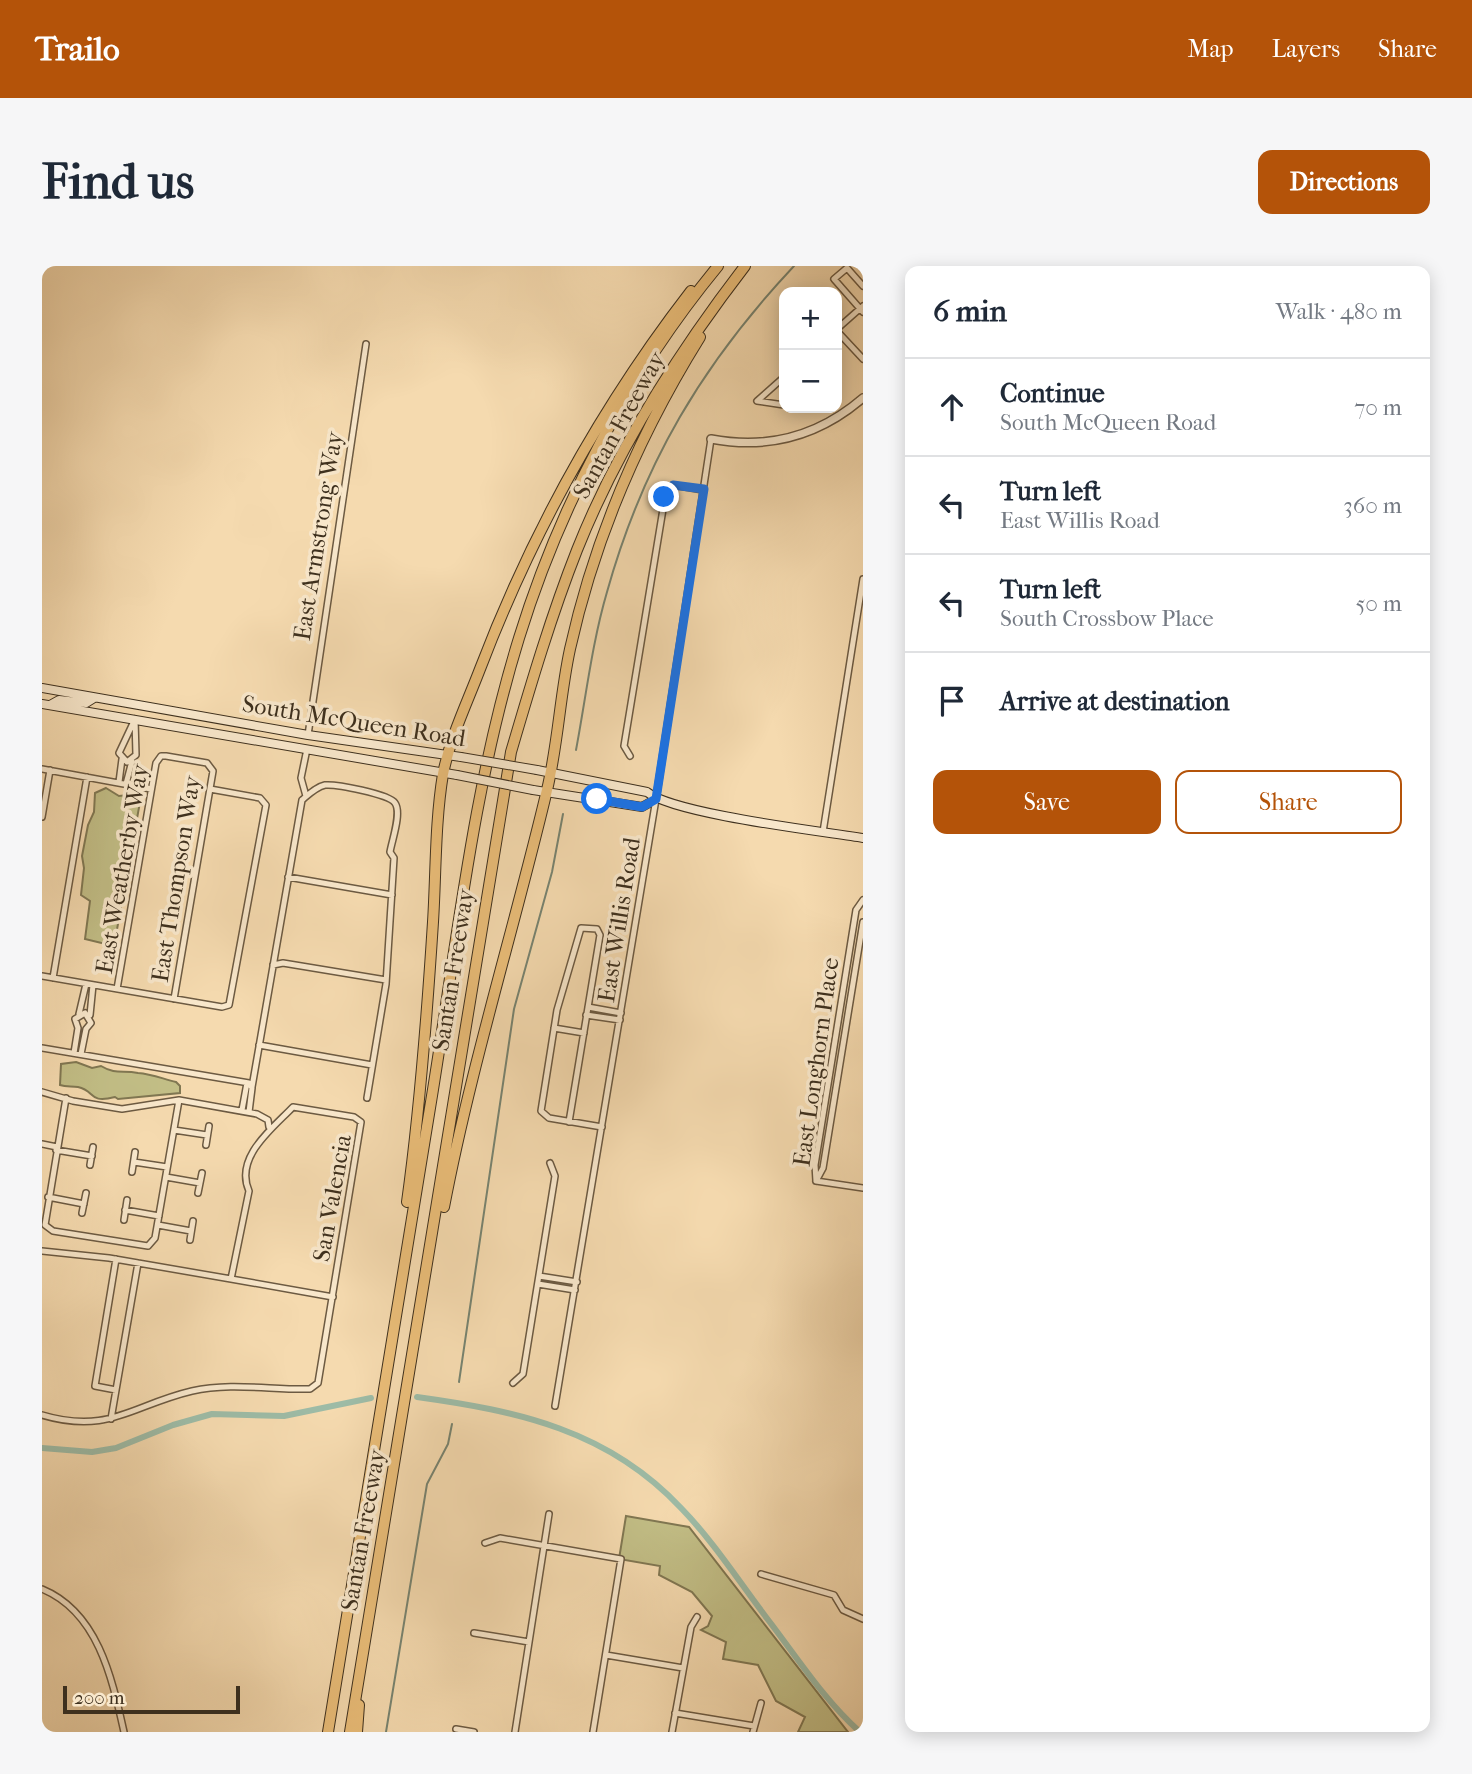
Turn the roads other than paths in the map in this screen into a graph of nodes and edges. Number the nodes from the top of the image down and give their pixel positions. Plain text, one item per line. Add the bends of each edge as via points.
1 (711, 266) edge
2 (718, 266) edge
3 (746, 266) edge
4 (863, 286) edge
5 (721, 297) junction
6 (862, 309) edge
7 (842, 326) edge
8 (842, 336) edge
9 (366, 344) dead end
10 (863, 359) edge
11 (779, 382) edge
12 (863, 398) edge
13 (779, 404) edge
14 (711, 439) joint
15 (704, 489) junction
16 (863, 579) edge
17 (42, 688) edge
18 (94, 698) junction
19 (46, 704) edge
20 (138, 705) junction
21 (135, 719) junction
22 (307, 735) junction
23 (307, 748) junction
24 (447, 755) junction
25 (631, 755) dead end
26 (161, 756) joint
27 (122, 759) junction
28 (132, 761) junction
29 (42, 769) edge
30 (50, 770) junction
31 (551, 772) junction
32 (443, 773) junction
33 (87, 777) junction
34 (119, 782) junction
35 (126, 784) junction
36 (151, 789) junction
37 (210, 789) junction
38 (547, 793) junction
39 (306, 796) junction
40 (656, 799) junction
41 (42, 817) edge
42 (823, 832) junction
43 (863, 838) edge
44 (288, 877) junction
45 (391, 895) junction
46 (863, 900) edge
47 (863, 922) edge
48 (852, 935) junction
49 (861, 936) junction
50 (273, 965) junction
51 (42, 978) edge
52 (53, 978) junction
53 (386, 980) junction
54 (89, 984) junction
55 (843, 988) junction
56 (117, 989) junction
57 (852, 989) junction
58 (174, 999) junction
59 (588, 1007) junction
60 (621, 1013) junction
61 (79, 1014) junction
62 (90, 1015) junction
63 (586, 1015) junction
64 (620, 1020) junction
65 (554, 1028) junction
66 (584, 1032) junction
67 (834, 1043) junction
68 (843, 1044) junction
69 (260, 1045) junction
70 (42, 1048) edge
71 (77, 1054) junction
72 (372, 1065) junction
73 (250, 1085) junction
74 (42, 1092) edge
75 (826, 1096) junction
76 (835, 1097) junction
77 (66, 1098) junction
78 (367, 1098) dead end
79 (179, 1100) junction
80 (246, 1111) junction
81 (569, 1122) junction
82 (209, 1126) dead end
83 (602, 1127) junction
84 (270, 1128) junction
85 (174, 1130) junction
86 (207, 1135) junction
87 (42, 1144) edge
88 (206, 1145) dead end
89 (93, 1147) dead end
90 (817, 1147) junction
91 (57, 1148) junction
92 (826, 1148) junction
93 (135, 1152) dead end
94 (92, 1156) junction
95 (134, 1162) junction
96 (550, 1163) dead end
97 (90, 1165) dead end
98 (167, 1167) junction
99 (132, 1172) dead end
100 (202, 1174) dead end
101 (42, 1177) edge
102 (166, 1177) junction
103 (52, 1178) junction
104 (816, 1181) junction
105 (200, 1183) junction
106 (863, 1188) edge
107 (86, 1193) dead end
108 (198, 1193) dead end
109 (48, 1197) junction
110 (127, 1200) dead end
111 (84, 1204) junction
112 (44, 1208) edge
113 (125, 1210) junction
114 (82, 1213) dead end
115 (159, 1216) junction
116 (124, 1220) dead end
117 (193, 1221) dead end
118 (158, 1225) junction
119 (191, 1231) junction
120 (190, 1240) dead end
121 (42, 1251) edge
122 (116, 1259) junction
123 (138, 1263) junction
124 (539, 1276) junction
125 (231, 1279) junction
126 (555, 1279) junction
127 (577, 1282) junction
128 (538, 1284) junction
129 (554, 1287) junction
130 (400, 1289) junction
131 (575, 1290) junction
132 (333, 1297) junction
133 (411, 1379) junction
134 (513, 1383) dead end
135 (116, 1390) junction
136 (555, 1406) dead end
137 (42, 1415) edge
138 (111, 1419) junction
139 (549, 1514) dead end
140 (485, 1543) dead end
141 (544, 1546) junction
142 (761, 1574) dead end
143 (42, 1589) edge
144 (697, 1617) dead end
145 (863, 1619) edge
146 (474, 1633) dead end
147 (529, 1642) junction
148 (606, 1655) junction
149 (340, 1660) junction
150 (683, 1668) junction
151 (357, 1686) junction
152 (761, 1703) dead end
153 (675, 1713) junction
154 (456, 1729) dead end
155 (753, 1729) edge
156 (124, 1732) edge
157 (322, 1732) edge
158 (328, 1732) edge
159 (350, 1732) edge
160 (357, 1732) edge
161 (474, 1732) edge
162 (515, 1732) edge
163 (593, 1732) edge
164 (672, 1732) edge

1 - 24 highway via 644,352 541,528
2 - 130 highway, Santan Freeway via 670,331 610,427 560,529 518,642 480,797
3 - 5 highway, Santan Freeway
4 - 6 street via 847,268 834,279
5 - 31 highway via 640,441 596,550 570,649
5 - 133 highway, Santan Freeway via 649,405 602,494 546,635 515,740 499,811
6 - 7 street
8 - 10 street
9 - 22 street, East Armstrong Way
11 - 13 street via 757,401
12 - 14 street via 834,420 796,438 752,444
14 - 15 street, East Willis Road
15 - 25 street via 673,485 666,491 624,746
15 - 40 street, East Willis Road
16 - 42 street
17 - 18 main road, South McQueen Road
18 - 19 main road via 86,703 59,699
18 - 20 main road, South McQueen Road
19 - 21 main road, South McQueen Road
20 - 21 main road
20 - 22 main road, South McQueen Road
21 - 23 main road, South McQueen Road
21 - 27 street via 120,750
21 - 28 street
22 - 23 main road
22 - 24 main road, South McQueen Road
23 - 32 main road, South McQueen Road
23 - 39 street via 301,778
24 - 31 main road, South McQueen Road, bridge
24 - 32 highway
26 - 36 street, East Weatherby Way
26 - 37 street, East Thompson Way via 211,765
27 - 28 street
27 - 34 street
28 - 35 street
29 - 30 street
30 - 33 street
30 - 41 street
31 - 38 highway
31 - 40 main road, South McQueen Road via 647,792
32 - 38 main road, South McQueen Road, bridge
32 - 130 highway via 429,994
33 - 34 street
33 - 52 street
34 - 35 street
35 - 36 street
36 - 56 street, East Weatherby Way
37 - 58 street, East Thompson Way
37 - 58 street via 264,801 265,809 229,1005
38 - 40 main road, South McQueen Road via 642,807
38 - 133 highway via 464,1110
39 - 44 street
39 - 45 street via 327,785 387,796 396,803
40 - 42 main road, South McQueen Road
40 - 60 street, East Willis Road
42 - 43 main road, South McQueen Road
44 - 45 street
44 - 50 street
45 - 53 street
46 - 48 street, East Longhorn Place via 856,910
47 - 49 street, East Longhorn Place
48 - 49 street
48 - 55 street, East Longhorn Place
49 - 57 street, East Longhorn Place
50 - 53 street
50 - 69 street
51 - 52 street
52 - 54 street
53 - 72 street
54 - 56 street
54 - 61 street
54 - 62 street
55 - 57 street
55 - 67 street, East Longhorn Place
56 - 58 street
57 - 68 street, East Longhorn Place
59 - 60 street
59 - 63 street
59 - 65 street via 600,935 597,929 580,928
60 - 64 street, East Willis Road
61 - 62 street
61 - 71 street via 75,1019
62 - 71 street via 92,1023
63 - 64 street
63 - 66 street
64 - 83 street, East Willis Road
65 - 66 street
65 - 81 street via 541,1107 544,1117
66 - 81 street
67 - 68 street
67 - 75 street, East Longhorn Place
68 - 76 street, East Longhorn Place
69 - 72 street
69 - 73 street
70 - 71 street
71 - 73 street
72 - 78 street
73 - 80 street
74 - 77 street
75 - 76 street
75 - 90 street, East Longhorn Place
76 - 92 street, East Longhorn Place
77 - 79 street via 122,1109
77 - 91 street
79 - 80 street
79 - 85 street
80 - 84 street via 268,1119
81 - 83 street
82 - 86 street
83 - 127 street, East Willis Road
84 - 125 street, San Valencia via 251,1150 249,1191
84 - 132 street, San Valencia via 293,1107 361,1122
85 - 86 street
85 - 98 street
86 - 88 street
87 - 91 street
89 - 94 street
90 - 92 street
90 - 104 street, East Longhorn Place
91 - 94 street
91 - 103 street
92 - 104 street, East Longhorn Place
93 - 95 street
94 - 97 street
95 - 98 street
95 - 99 street
96 - 124 street via 555,1177
98 - 102 street
100 - 105 street
101 - 103 street
102 - 105 street
102 - 115 street
103 - 109 street
104 - 106 street
105 - 108 street
107 - 111 street
109 - 111 street
109 - 112 street
110 - 113 street
111 - 114 street
112 - 118 street via 48,1229 151,1245
113 - 115 street
113 - 116 street
115 - 118 street
117 - 119 street
118 - 119 street
119 - 120 street
121 - 122 street, San Valencia
122 - 123 street, San Valencia
122 - 135 street via 95,1386
123 - 125 street, San Valencia
123 - 135 street
124 - 126 street
124 - 128 street
125 - 132 street, San Valencia
126 - 127 street
126 - 129 street
127 - 131 street, East Willis Road
128 - 129 street
128 - 134 street via 523,1374
129 - 131 street
130 - 149 highway, Santan Freeway
131 - 136 street, East Willis Road
132 - 138 street, San Valencia via 318,1383 310,1389 217,1387
133 - 151 highway, Santan Freeway
135 - 138 street
137 - 138 street, San Valencia via 89,1424
139 - 141 street
140 - 141 street via 500,1538
141 - 147 street
141 - 148 street via 621,1559
142 - 145 street via 834,1595 843,1610
143 - 156 street via 71,1605 93,1634
144 - 150 street
146 - 147 street
147 - 162 street
148 - 150 street
148 - 163 street
149 - 157 highway
149 - 158 highway, Santan Freeway
150 - 153 street
151 - 159 highway, Santan Freeway
151 - 160 highway
152 - 155 street
153 - 155 street
153 - 164 street
154 - 161 street

